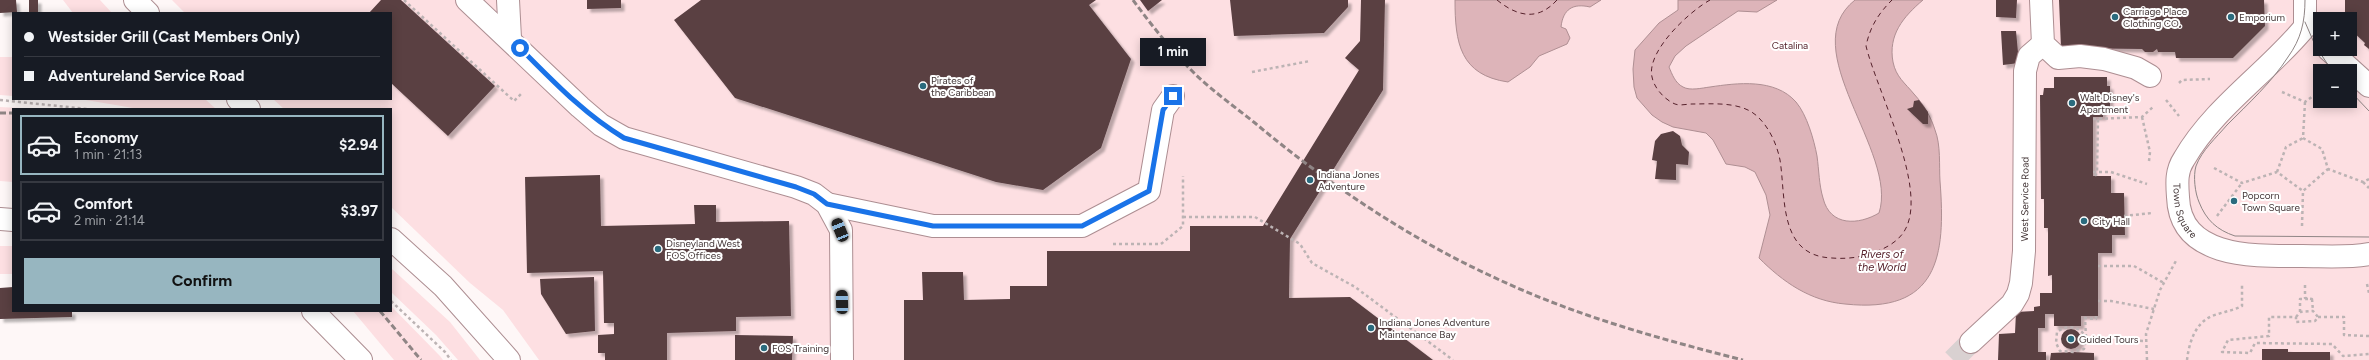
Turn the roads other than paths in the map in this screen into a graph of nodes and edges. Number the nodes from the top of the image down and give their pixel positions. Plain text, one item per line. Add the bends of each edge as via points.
1 (135, 0) edge
2 (467, 0) edge
3 (508, 0) edge
4 (2041, 0) edge
5 (2305, 0) edge
6 (147, 12) edge
7 (2312, 34) edge
8 (510, 38) junction
9 (2043, 44) junction
10 (2336, 56) edge
11 (2150, 76) dead end
12 (2369, 86) edge
13 (1173, 96) dead end
14 (239, 100) edge
15 (248, 108) edge
16 (827, 204) junction
17 (0, 220) edge
18 (12, 220) edge
19 (392, 240) edge
20 (2369, 254) edge
21 (314, 312) edge
22 (1971, 342) tunnel mouth
23 (361, 360) edge
24 (509, 360) edge
25 (842, 360) edge

1 - 6 street
2 - 8 street
3 - 8 street
4 - 9 street
5 - 7 street
7 - 20 street, Town Square via 2214,118 2184,157 2178,170 2179,210 2192,232 2211,245 2234,254
8 - 16 street via 580,107 601,125 624,138 796,187 814,194
9 - 11 street via 2058,58 2080,56 2104,59 2136,68
9 - 22 street, West Service Road via 2029,56 2024,71 2024,251 2021,283 2012,304
10 - 12 street
13 - 16 street via 1163,110 1149,191 1082,226 933,226
14 - 15 street
16 - 25 street via 840,230
17 - 18 street
19 - 24 street via 443,286
21 - 23 street

